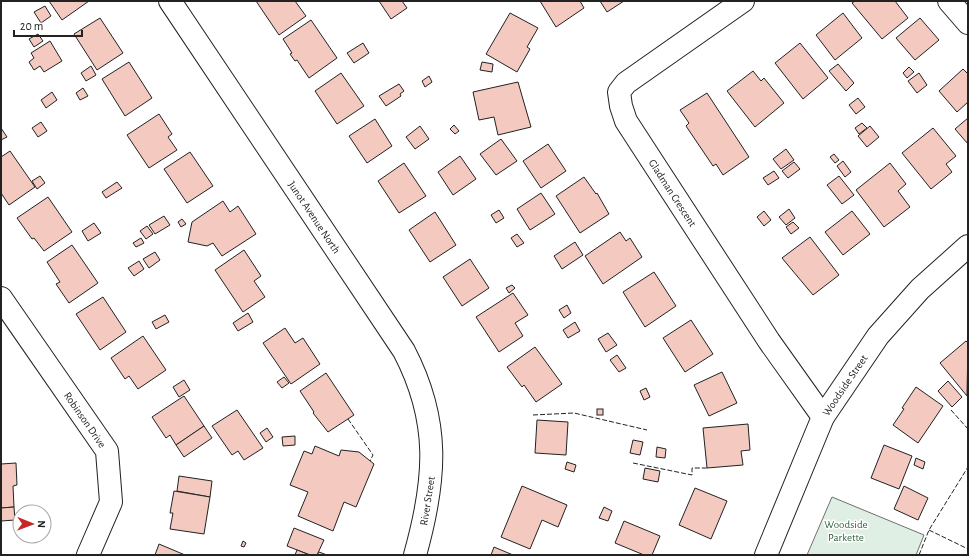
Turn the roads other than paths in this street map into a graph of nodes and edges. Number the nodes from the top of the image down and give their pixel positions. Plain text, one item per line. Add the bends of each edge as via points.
1 (743, 1) edge
2 (949, 1) edge
3 (173, 2) edge
4 (968, 23) edge
5 (968, 246) edge
6 (1, 298) edge
7 (823, 417) junction
8 (431, 446) joint
9 (88, 555) edge
10 (415, 555) edge
11 (766, 555) edge

1 - 7 street, Gladman Crescent via 626,83 619,92 621,106 626,121 769,341
2 - 4 street
3 - 8 street, Junot Avenue North via 404,351 418,379 426,407
5 - 7 street, Woodside Street via 918,291 878,336
6 - 9 street, Robinson Drive via 107,451 111,502
7 - 11 street, Woodside Street
8 - 10 street, River Street via 433,456 429,500

